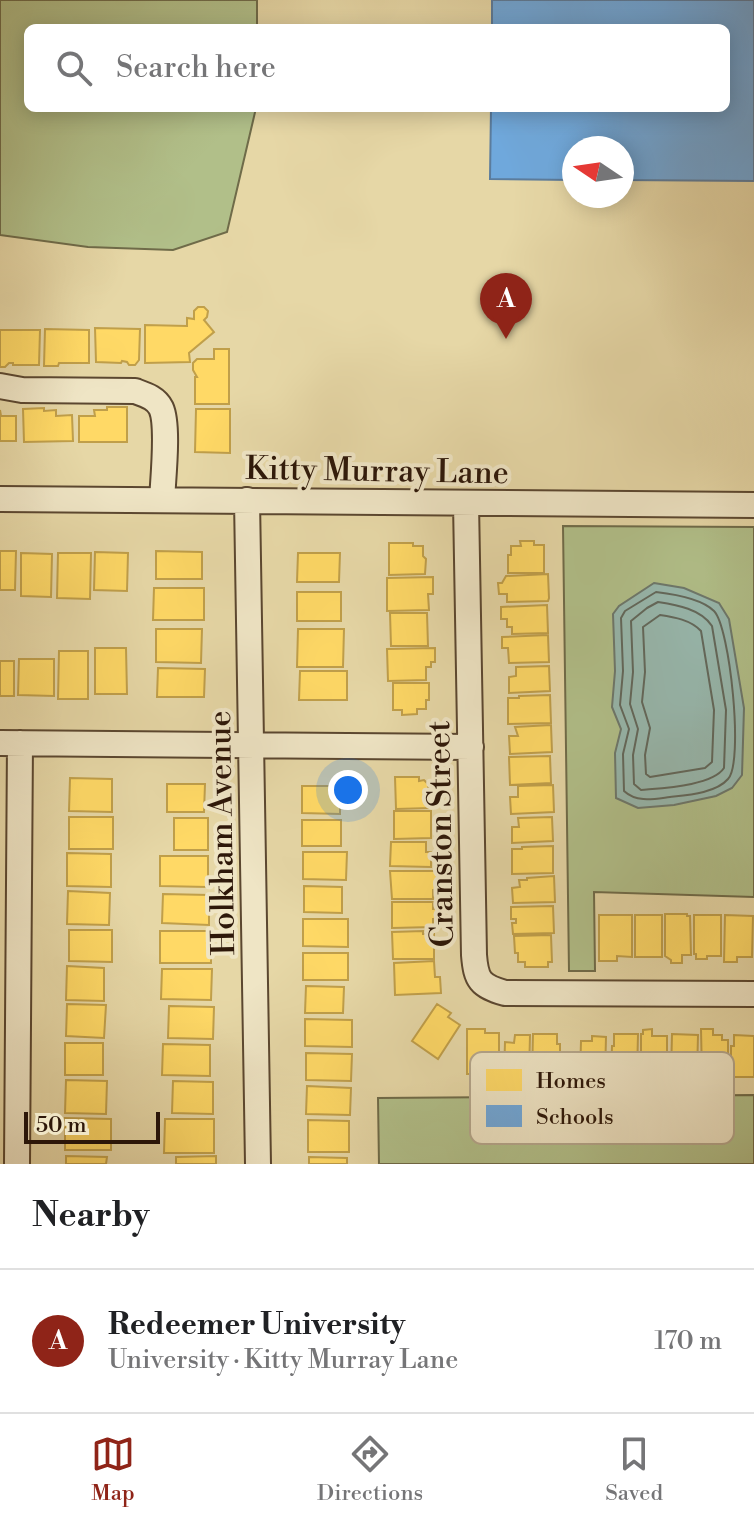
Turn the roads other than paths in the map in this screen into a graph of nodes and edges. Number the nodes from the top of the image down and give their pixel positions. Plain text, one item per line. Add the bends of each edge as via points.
1 (0, 386) edge
2 (0, 499) edge
3 (162, 500) junction
4 (247, 500) junction
5 (466, 503) junction
6 (754, 505) edge
7 (10, 743) edge
8 (251, 745) junction
9 (471, 747) junction
10 (754, 994) edge
11 (17, 1164) edge
12 (258, 1164) edge

1 - 3 street via 150,396 165,419
2 - 3 street, Kitty Murray Lane
3 - 4 street, Kitty Murray Lane
4 - 5 street, Kitty Murray Lane
4 - 8 street, Holkham Avenue
5 - 6 street, Kitty Murray Lane
5 - 9 street, Cranston Street
7 - 8 street
7 - 11 street
8 - 9 street
8 - 12 street, Holkham Avenue
9 - 10 street, Cranston Street via 474,955 481,983 505,993

